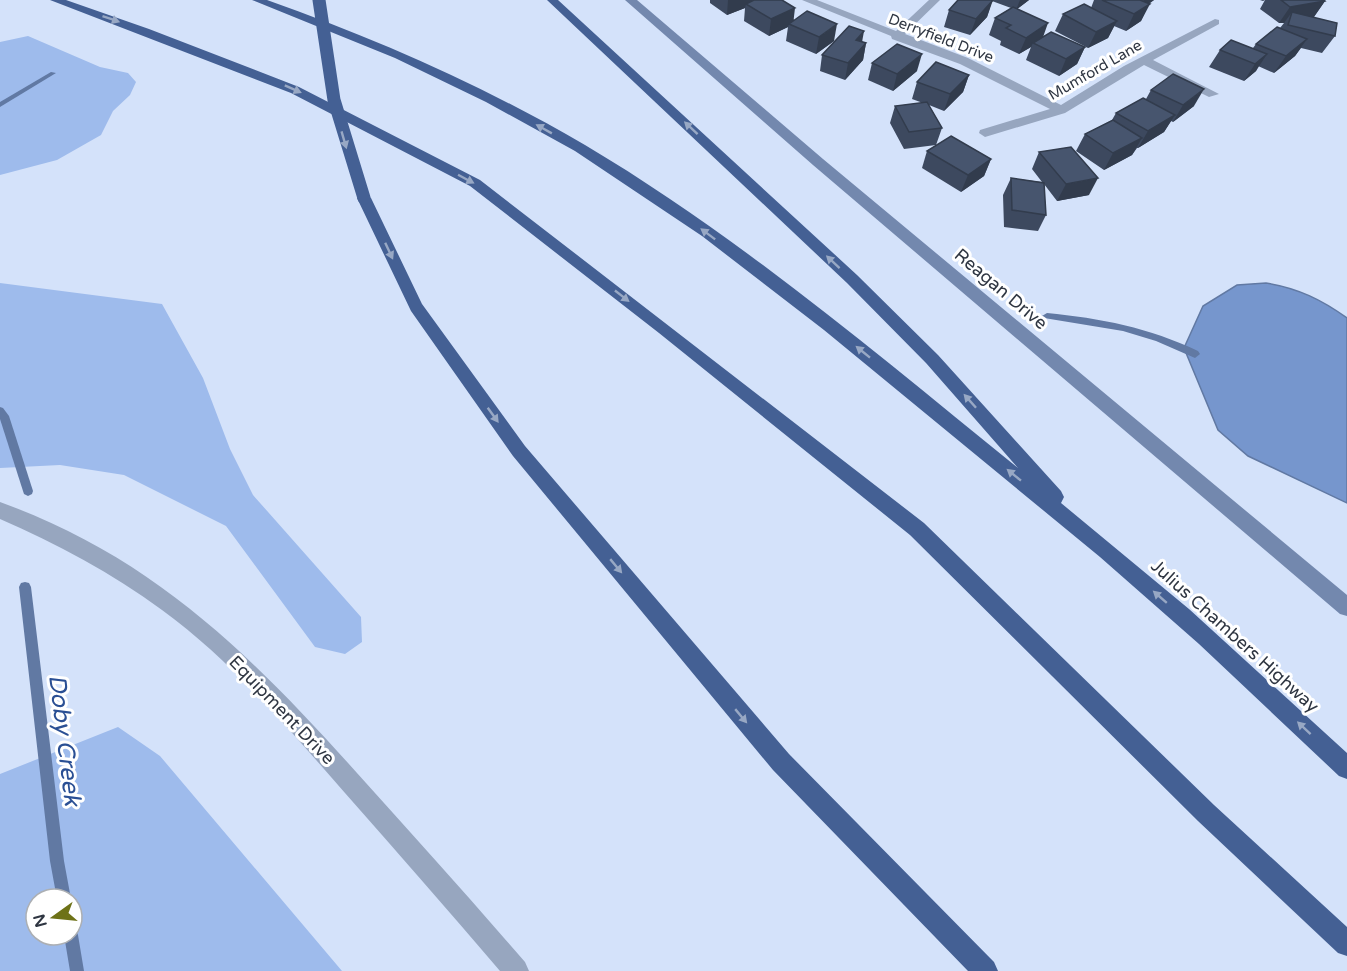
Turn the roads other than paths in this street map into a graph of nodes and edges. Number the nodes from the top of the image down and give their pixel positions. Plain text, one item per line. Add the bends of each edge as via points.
1 (56, 0) edge
2 (257, 0) edge
3 (319, 0) edge
4 (552, 0) edge
5 (630, 0) edge
6 (807, 0) edge
7 (935, 0) edge
8 (1215, 22) dead end
9 (896, 37) junction
10 (1144, 61) junction
11 (1213, 94) dead end
12 (1060, 110) junction
13 (985, 133) dead end
14 (0, 510) edge
15 (1092, 539) junction
16 (1347, 607) edge
17 (1347, 768) edge
18 (1347, 944) edge
19 (516, 971) edge
20 (985, 971) edge

1 -> 18 highway via 295,90 475,183 916,529 1206,813
15 -> 2 highway via 861,350 696,224 622,174 466,87
3 -> 20 highway, bridge via 322,43 345,144 364,198 416,307 519,451 781,762
15 -> 4 highway via 932,359 835,263
5 - 16 street, Reagan Drive
6 - 9 street, Derryfield Drive
7 - 9 street
8 - 10 street, Mumford Lane
9 - 12 street, Derryfield Drive via 964,61
10 - 11 street
10 - 12 street, Mumford Lane
12 - 13 street, Mumford Lane
14 - 19 street, Equipment Drive via 100,558 193,621 269,691
17 -> 15 highway, Julius Chambers Highway via 1224,653

